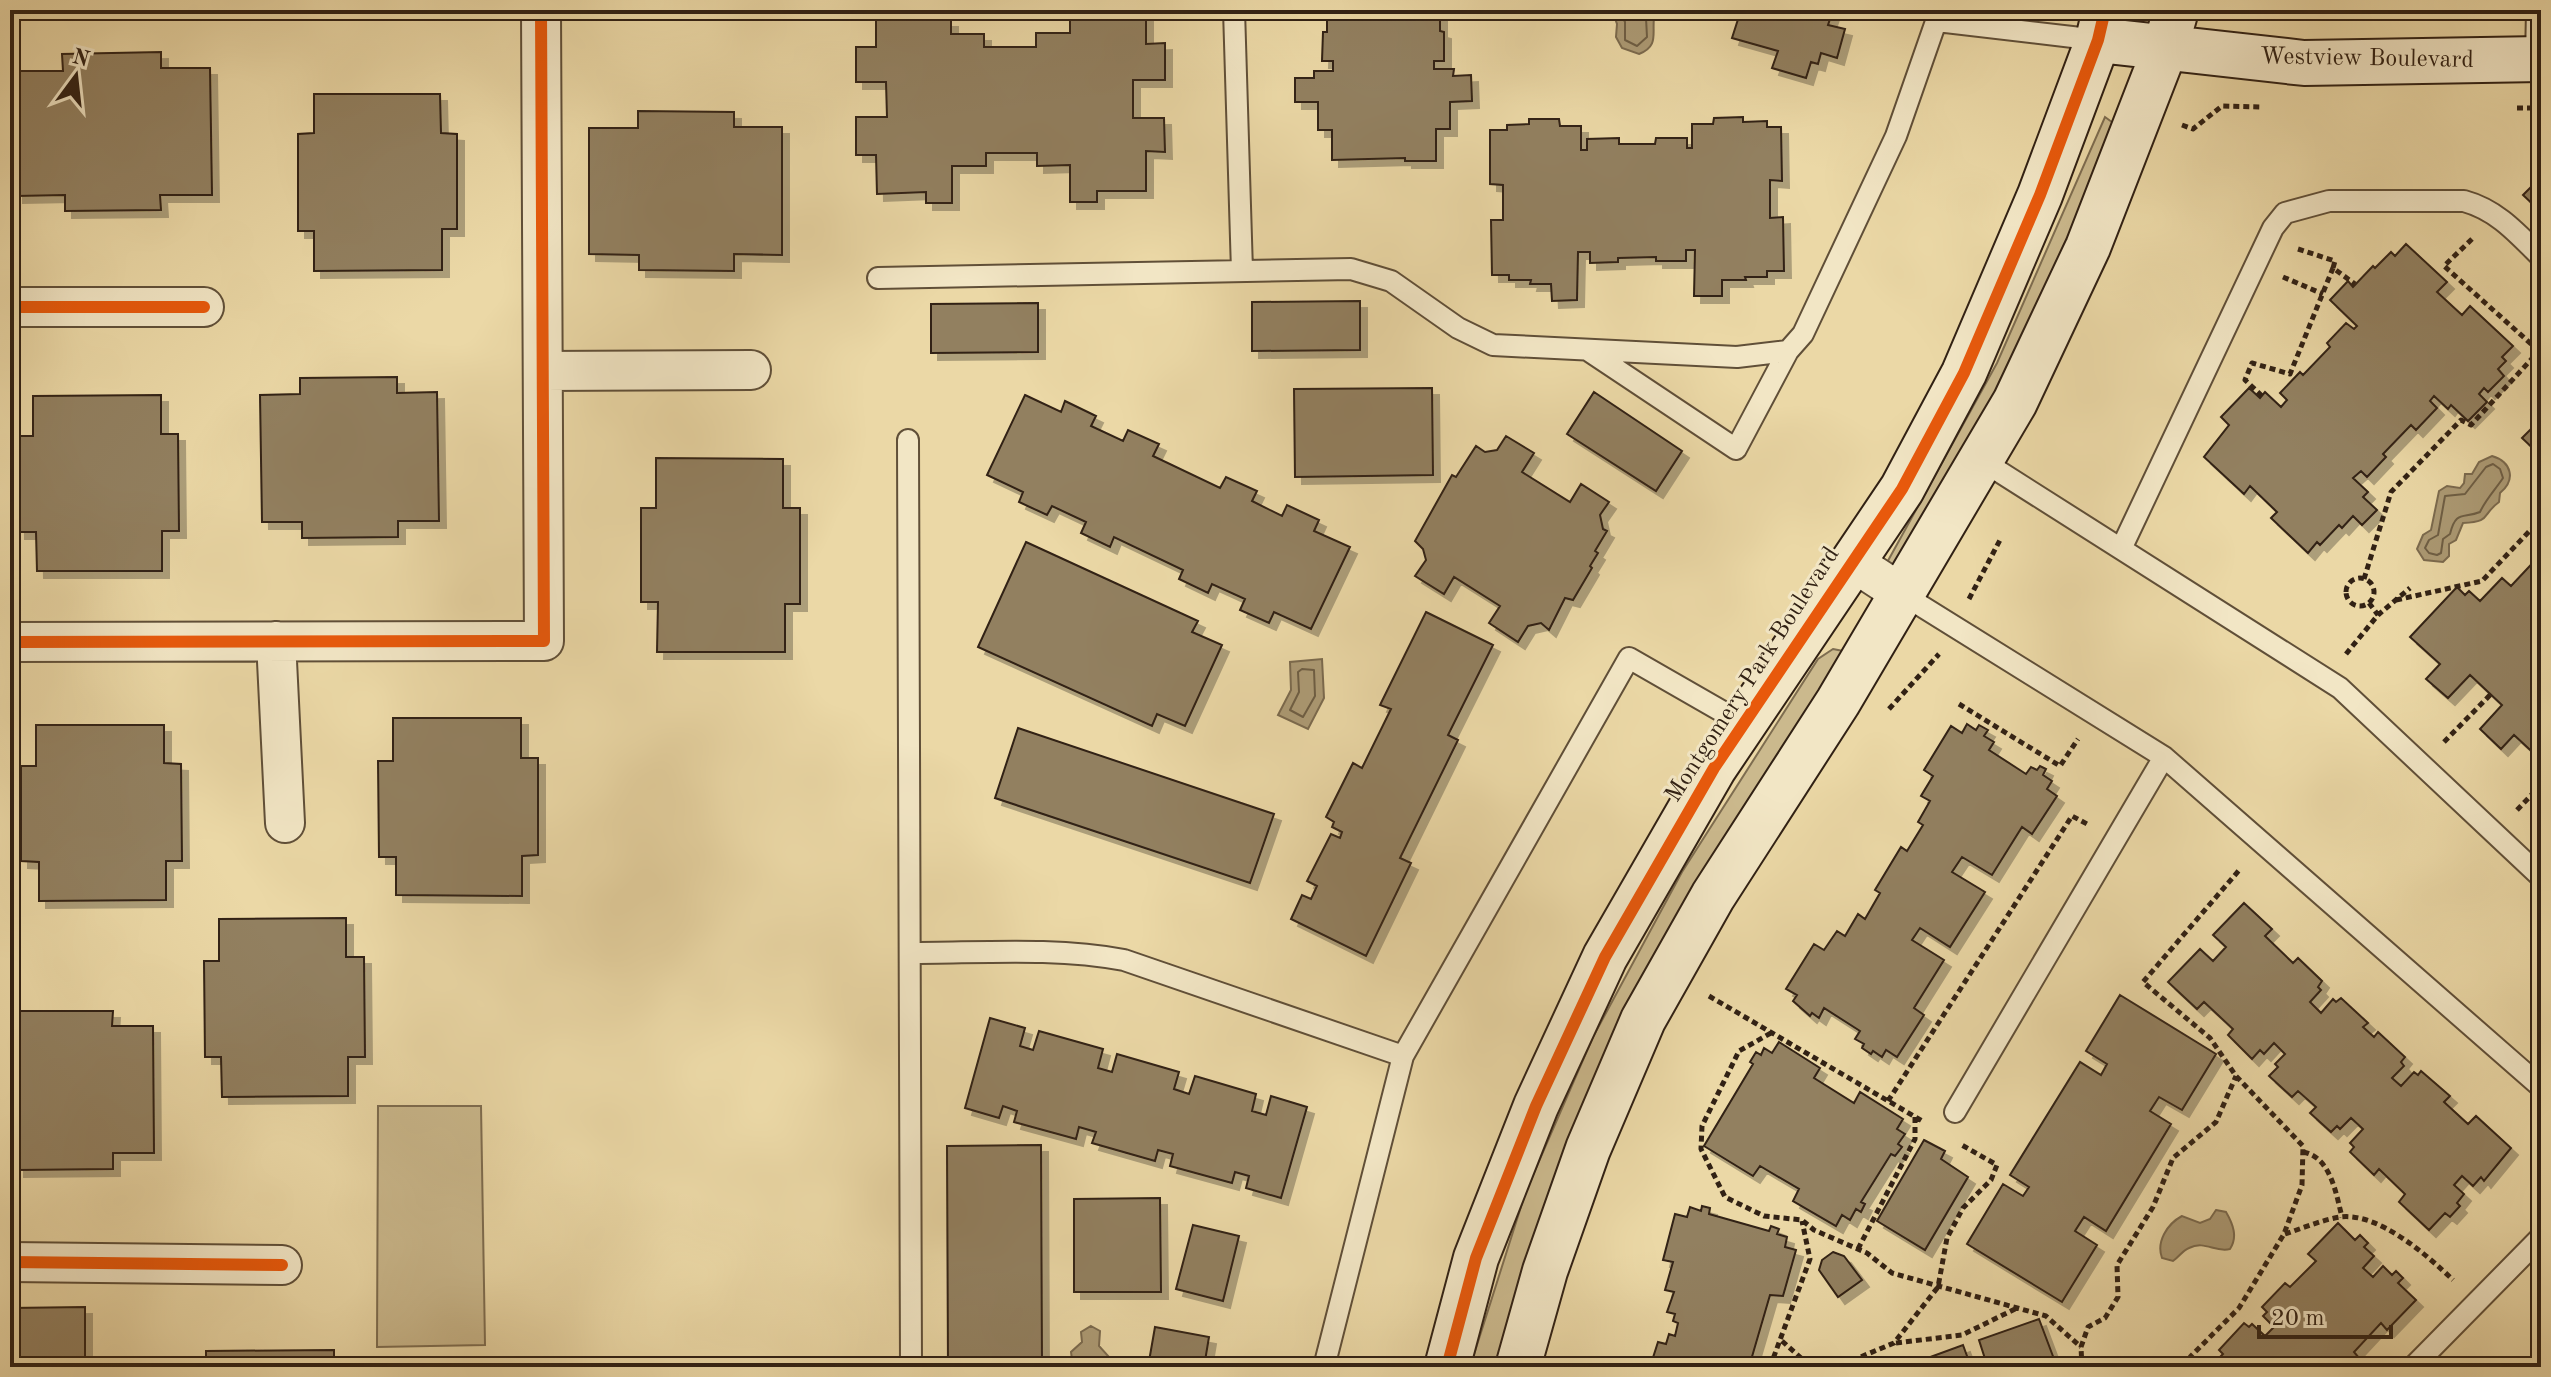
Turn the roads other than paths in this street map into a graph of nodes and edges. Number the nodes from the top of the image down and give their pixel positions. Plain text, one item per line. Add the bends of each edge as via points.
1 (541, 10) edge
2 (1234, 10) edge
3 (2537, 10) edge
4 (1939, 15) edge
5 (2101, 25) edge
6 (2170, 30) edge
7 (2538, 59) edge
8 (2541, 257) edge
9 (1242, 271) junction
10 (878, 278) dead end
11 (10, 307) edge
12 (204, 307) dead end
13 (1589, 351) junction
14 (1788, 351) junction
15 (751, 370) dead end
16 (543, 371) junction
17 (908, 440) dead end
18 (1981, 460) junction
19 (2121, 549) junction
20 (1853, 562) junction
21 (1902, 594) junction
22 (276, 641) junction
23 (10, 642) edge
24 (1744, 724) junction
25 (2164, 757) junction
26 (285, 823) dead end
27 (2541, 877) edge
28 (910, 953) junction
29 (1403, 1056) junction
30 (2541, 1087) edge
31 (1955, 1112) dead end
32 (2541, 1237) edge
33 (10, 1262) edge
34 (282, 1265) dead end
35 (911, 1367) edge
36 (1324, 1367) edge
37 (1447, 1367) edge
38 (1518, 1367) edge
39 (2413, 1367) edge

1 - 16 street
2 - 9 lane
3 - 7 lane
4 - 5 lane
4 - 14 lane via 1896,136 1803,334
5 - 6 street, Westview Boulevard
5 - 20 street, Montgomery Park Boulevard via 2040,195 1964,373 1902,489
6 - 7 street, Westview Boulevard via 2304,63
6 - 18 street via 2088,247 2015,402
8 - 19 lane via 2504,220 2464,201 2329,201 2285,213 2273,228
9 - 10 lane
9 - 13 lane via 1351,269 1391,281 1458,328 1493,345
11 - 12 street
13 - 14 lane via 1737,357
13 - 14 lane via 1736,449
15 - 16 street
16 - 22 street via 544,641
17 - 28 lane
18 - 19 lane
18 - 21 street
19 - 27 lane via 2340,688
20 - 21 street
20 - 24 street, Montgomery Park Boulevard
21 - 25 lane
21 - 38 street via 1713,896 1643,1020 1588,1149
22 - 23 street
22 - 26 street
24 - 29 lane via 1629,658
24 - 37 street, Montgomery Park Boulevard via 1605,957 1542,1092 1476,1258
25 - 30 lane
25 - 31 lane
28 - 29 lane via 1061,953 1124,960
28 - 35 lane
29 - 36 lane
32 - 39 lane
33 - 34 street

